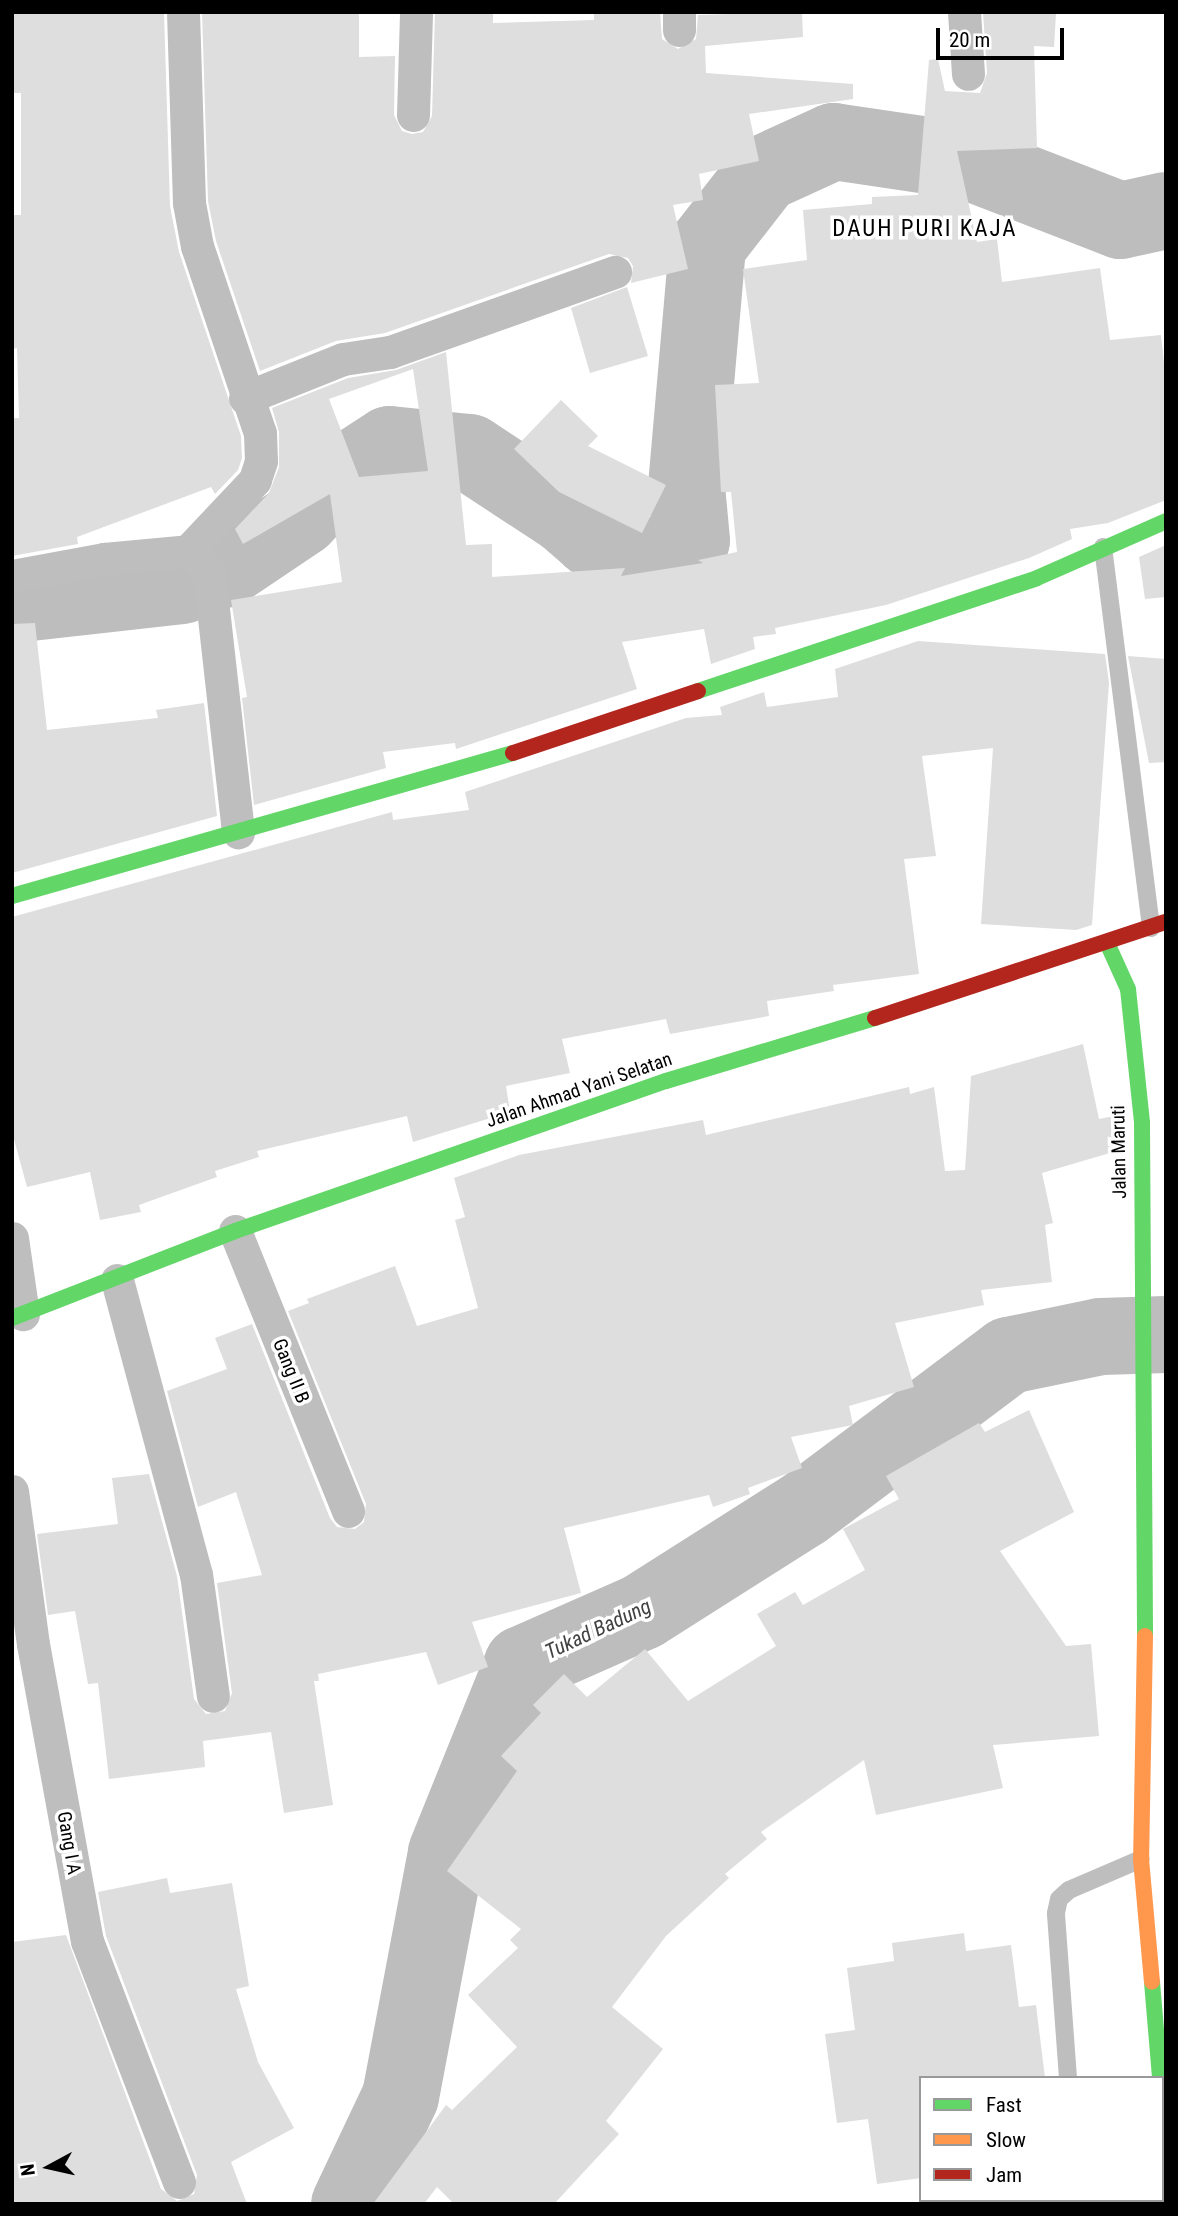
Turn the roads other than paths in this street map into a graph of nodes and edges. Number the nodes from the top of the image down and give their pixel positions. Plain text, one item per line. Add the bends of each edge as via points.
1 (183, 12) edge
2 (416, 12) edge
3 (964, 12) edge
4 (968, 74) dead end
5 (413, 115) dead end
6 (615, 272) dead end
7 (245, 398) junction
8 (1166, 521) edge
9 (1103, 547) junction
10 (188, 551) junction
11 (12, 576) edge
12 (238, 832) junction
13 (12, 896) edge
14 (1158, 925) edge
15 (1108, 945) junction
16 (235, 1231) junction
17 (12, 1238) edge
18 (117, 1280) junction
19 (18, 1316) edge
20 (12, 1491) edge
21 (348, 1511) dead end
22 (1156, 1577) edge
23 (213, 1696) dead end
24 (1142, 1860) junction
25 (1068, 2076) edge
26 (1160, 2076) edge
27 (179, 2182) dead end

1 - 7 street via 189,203 197,246
2 - 5 street
3 - 4 street
6 - 7 street via 390,352 344,359
7 - 10 street via 260,433 261,461 255,480
8 - 9 street
9 - 12 street via 1037,578 475,765
9 - 14 lane
10 - 11 street via 104,559
10 - 12 street via 209,573 217,615
12 - 13 street
14 - 15 street, Jalan Ahmad Yani Selatan
15 - 16 street, Jalan Ahmad Yani Selatan via 666,1081
15 - 22 street, Jalan Maruti via 1128,989 1142,1123 1142,1362
16 - 18 street, Jalan Ahmad Yani Selatan
16 - 21 street, Gang II B
17 - 19 street
18 - 19 street, Jalan Ahmad Yani Selatan
18 - 23 street via 196,1574
20 - 27 street, Gang I A via 33,1644 87,1941
22 - 24 street, Jalan Maruti
24 - 25 lane via 1069,1889 1059,1899 1056,1913
24 - 26 street, Jalan Maruti

